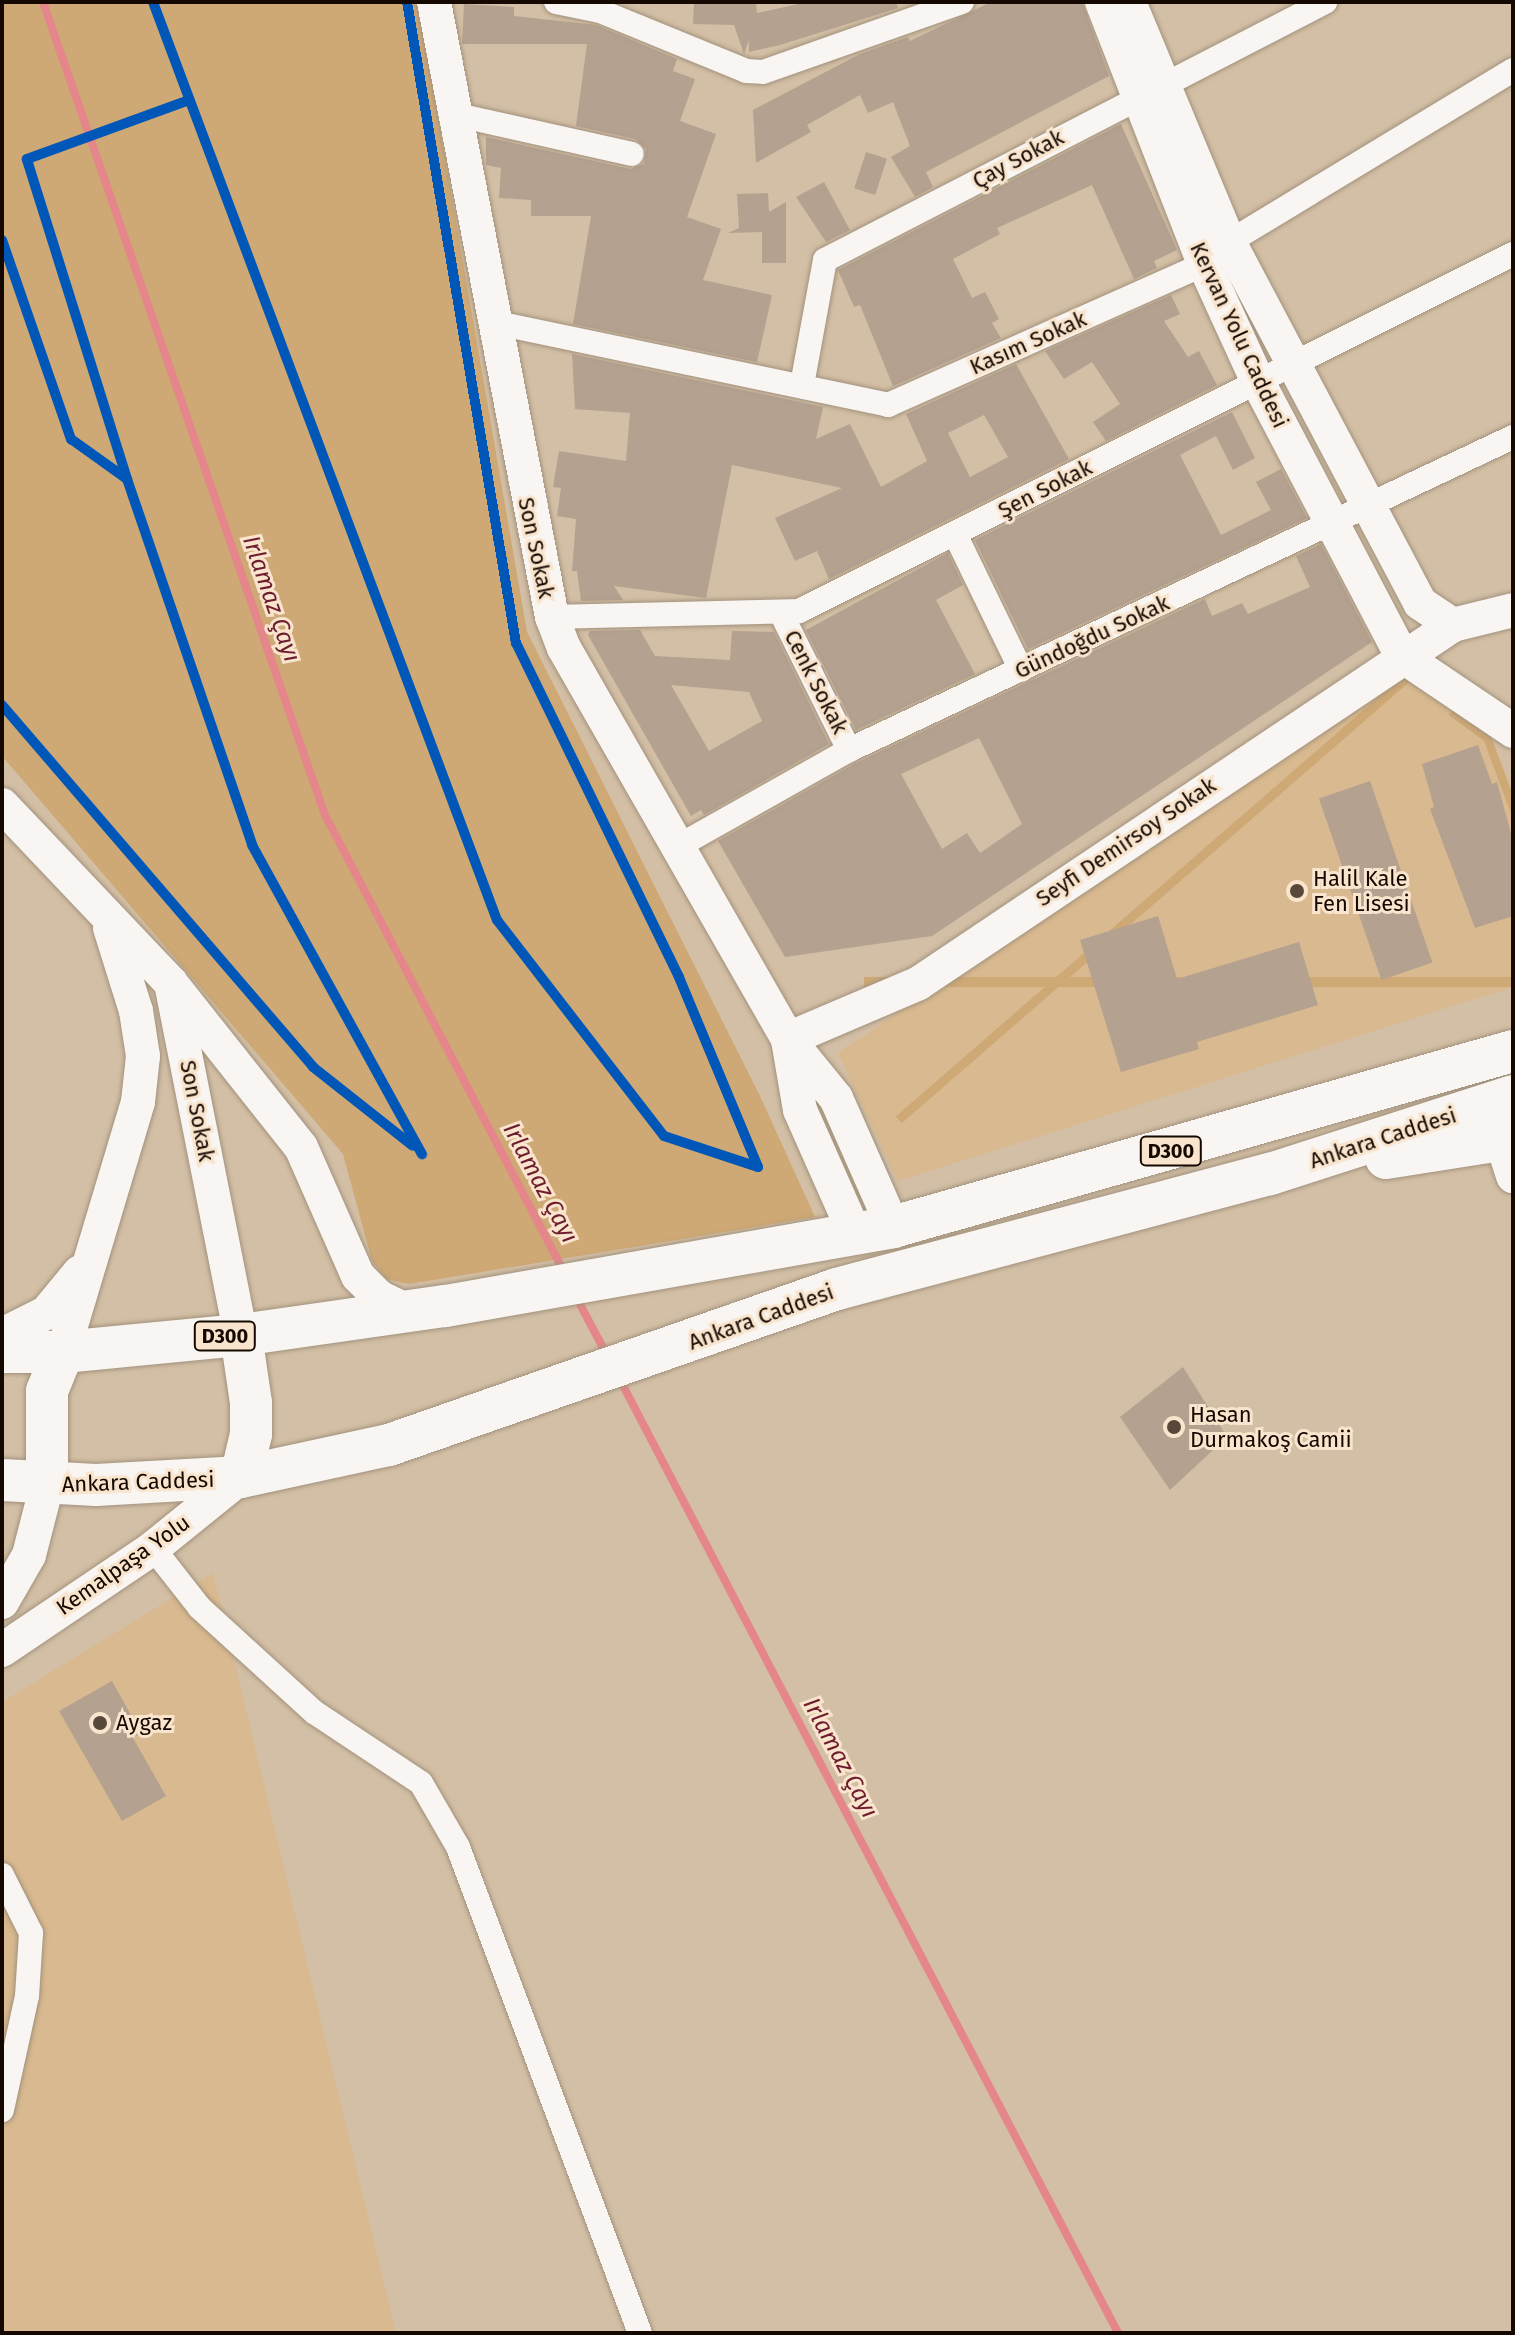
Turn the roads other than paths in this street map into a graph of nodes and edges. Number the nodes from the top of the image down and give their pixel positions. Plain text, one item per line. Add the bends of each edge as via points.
1 (434, 2) edge
2 (962, 2) edge
3 (1102, 2) edge
4 (1129, 2) edge
5 (1325, 2) edge
6 (563, 3) edge
7 (1513, 70) edge
8 (1151, 91) junction
9 (453, 114) junction
10 (632, 154) dead end
11 (1216, 253) junction
12 (1513, 254) edge
13 (492, 322) junction
14 (1295, 362) junction
15 (1258, 382) junction
16 (802, 385) junction
17 (1513, 437) edge
18 (1368, 507) junction
19 (1332, 525) junction
20 (955, 534) junction
21 (1513, 604) edge
22 (1513, 610) edge
23 (782, 615) junction
24 (552, 617) junction
25 (1464, 621) junction
26 (1402, 656) junction
27 (1021, 670) junction
28 (1513, 731) edge
29 (849, 750) junction
30 (2, 805) edge
31 (677, 847) junction
32 (104, 913) junction
33 (171, 983) junction
34 (1513, 1024) edge
35 (788, 1039) junction
36 (1513, 1051) edge
37 (1513, 1096) edge
38 (1509, 1152) edge
39 (1143, 1159) junction
40 (1270, 1174) junction
41 (858, 1234) junction
42 (90, 1259) junction
43 (427, 1308) junction
44 (2, 1335) edge
45 (241, 1335) junction
46 (2, 1352) edge
47 (63, 1352) junction
48 (241, 1477) junction
49 (2, 1480) edge
50 (47, 1485) junction
51 (153, 1548) junction
52 (2, 1602) edge
53 (2, 1650) edge
54 (2, 1875) edge
55 (2, 2110) edge
56 (640, 2333) edge

1 - 9 main road, Son Sokak
2 - 6 street via 763,72 746,71 630,21
3 - 8 main road, Kervan Yolu Caddesi
4 - 8 main road, Kervan Yolu Caddesi
5 - 8 street, Çay Sokak
7 - 11 street, Kasım Sokak
8 - 11 main road, Kervan Yolu Caddesi
8 - 16 street, Çay Sokak via 825,260
9 - 10 street
9 - 13 main road, Son Sokak
11 - 14 main road, Kervan Yolu Caddesi
11 - 15 main road, Kervan Yolu Caddesi
11 - 16 street, Kasım Sokak via 888,405
12 - 14 street, Şen Sokak
13 - 16 street, Kasım Sokak
13 - 24 main road, Son Sokak
14 - 15 street, Şen Sokak
14 - 18 main road, Kervan Yolu Caddesi
15 - 19 main road, Kervan Yolu Caddesi
15 - 20 street, Şen Sokak
17 - 18 street, Gündoğdu Sokak
18 - 19 street, Gündoğdu Sokak
18 - 25 main road, Kervan Yolu Caddesi via 1420,603
19 - 26 main road, Kervan Yolu Caddesi
19 - 27 street, Gündoğdu Sokak
20 - 23 street, Şen Sokak via 815,605
20 - 27 street
21 - 25 main road, Seyfi Demirsoy Sokak
22 - 25 main road
23 - 24 street, Şen Sokak
23 - 29 street, Cenk Sokak
24 - 31 main road, Son Sokak
25 - 26 main road, Seyfi Demirsoy Sokak
26 - 28 main road
26 - 35 main road, Seyfi Demirsoy Sokak via 919,983
27 - 29 street, Gündoğdu Sokak
29 - 31 street, Gündoğdu Sokak
30 - 32 main road, Son Sokak
31 - 35 main road, Son Sokak
32 - 33 main road, Son Sokak
32 - 42 main road, Son Sokak via 126,970 143,1056 138,1102
33 - 43 main road via 301,1147 358,1276 379,1297
33 - 45 main road, Son Sokak
34 - 39 highway
35 - 41 main road, Son Sokak via 836,1098
36 - 39 highway, Ankara Caddesi / D300
37 - 40 highway, Ankara Caddesi / D300
38 - 40 highway
39 - 41 highway, Ankara Caddesi / D300
40 - 48 highway, Ankara Caddesi / D300 via 837,1289 479,1418 389,1445
41 - 43 highway, Ankara Caddesi / D300
42 - 44 main road, Son Sokak via 46,1313
42 - 47 main road, Son Sokak
43 - 45 highway, Ankara Caddesi / D300
45 - 47 highway, Ankara Caddesi / D300
45 - 48 highway via 250,1370 251,1434
46 - 47 highway, Ankara Caddesi / D300
47 - 50 highway via 47,1391
48 - 50 highway, Ankara Caddesi / D300
48 - 51 main road, Kemalpaşa Yolu
49 - 50 highway, Ankara Caddesi / D300
50 - 52 main road via 29,1555
51 - 53 main road, Kemalpaşa Yolu
51 - 56 street via 200,1608 314,1712 421,1783 458,1847
54 - 55 street via 31,1933 27,1996

